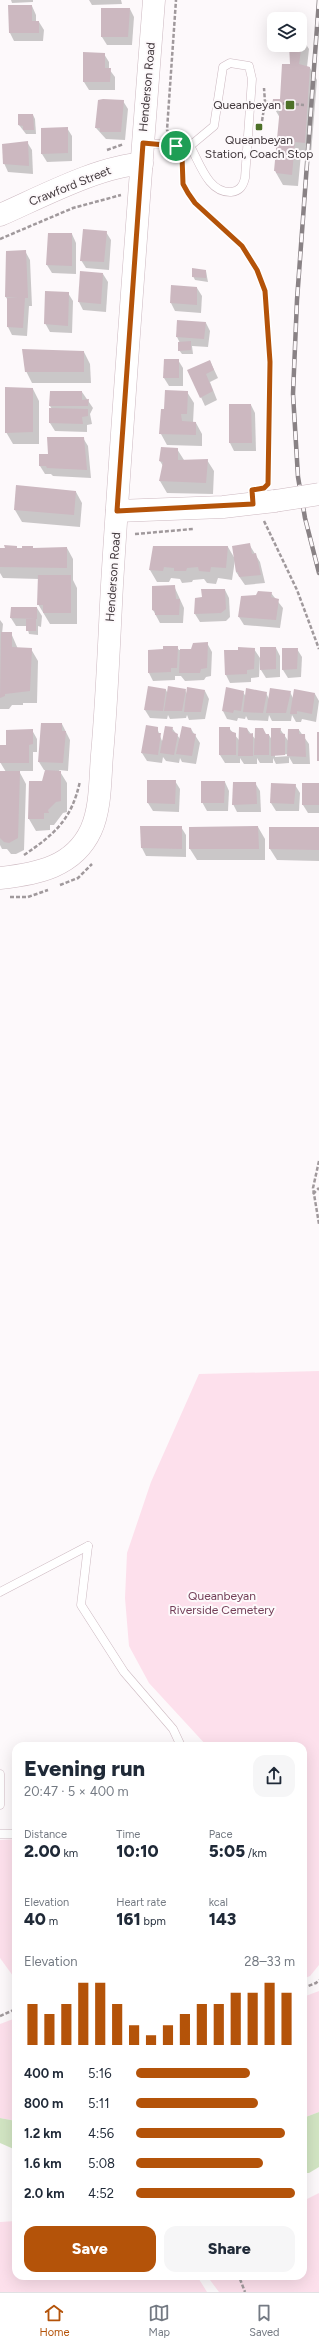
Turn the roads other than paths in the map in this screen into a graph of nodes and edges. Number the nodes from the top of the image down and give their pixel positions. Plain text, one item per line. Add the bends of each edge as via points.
1 (154, 0) edge
2 (190, 146) junction
3 (142, 154) junction
4 (0, 215) edge
5 (319, 494) edge
6 (117, 511) junction
7 (0, 878) edge
8 (0, 1592) edge
9 (179, 1742) edge
10 (0, 1774) edge
11 (0, 1805) edge
12 (0, 1834) edge
13 (12, 1834) edge

1 - 3 street, Henderson Road
2 - 2 lane via 214,126 222,67 230,63 249,66 252,79 246,178 241,188 232,192 222,191 213,186
2 - 3 lane via 176,146
3 - 4 street, Crawford Street via 129,164 99,173
3 - 6 street, Henderson Road
5 - 6 street, bridge
6 - 7 street, Henderson Road via 100,787 92,828 83,845 53,868
8 - 9 lane via 88,1546 81,1605 124,1672 173,1729
10 - 11 lane
12 - 13 lane

